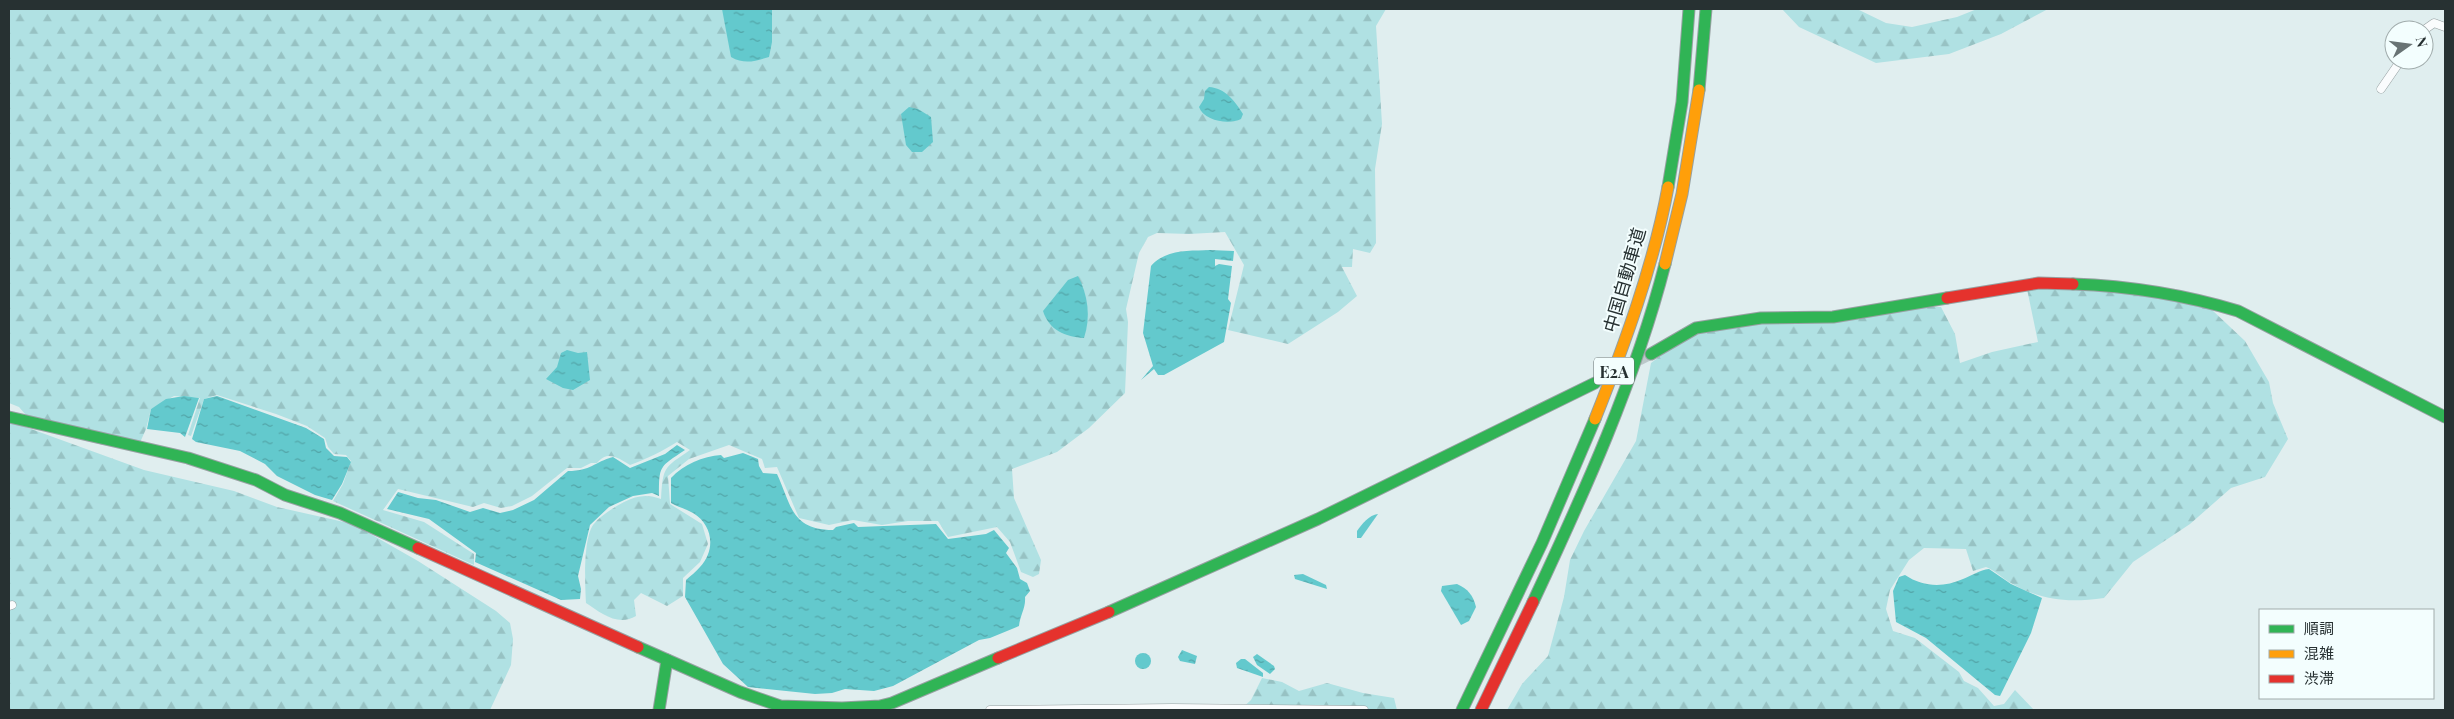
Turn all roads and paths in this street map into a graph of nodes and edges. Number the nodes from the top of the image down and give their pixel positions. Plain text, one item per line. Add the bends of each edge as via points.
1 (1689, 9) edge
2 (1706, 9) edge
3 (2394, 70) edge
4 (2381, 89) dead end
5 (1651, 354) tunnel mouth
6 (1595, 383) tunnel mouth
7 (9, 417) edge
8 (2445, 417) edge
9 (667, 660) junction
10 (895, 707) edge
11 (659, 710) edge
12 (990, 710) edge
13 (1364, 710) edge
14 (1462, 710) edge
15 (1481, 710) edge

1 - 14 main road, 中国自動車道 / E2A via 1683,98 1675,151 1627,335 1571,482
2 - 15 main road, 中国自動車道 / E2A via 1700,98 1692,154 1680,211 1643,341 1551,568
3 - 4 street
5 - 8 main road via 1696,328 1752,320 1833,317 2039,283 2098,284 2208,302 2238,311
6 - 10 main road via 1277,538
7 - 9 main road via 188,458 256,480 285,495 340,512
9 - 10 main road via 780,706
9 - 11 main road
12 - 13 street

